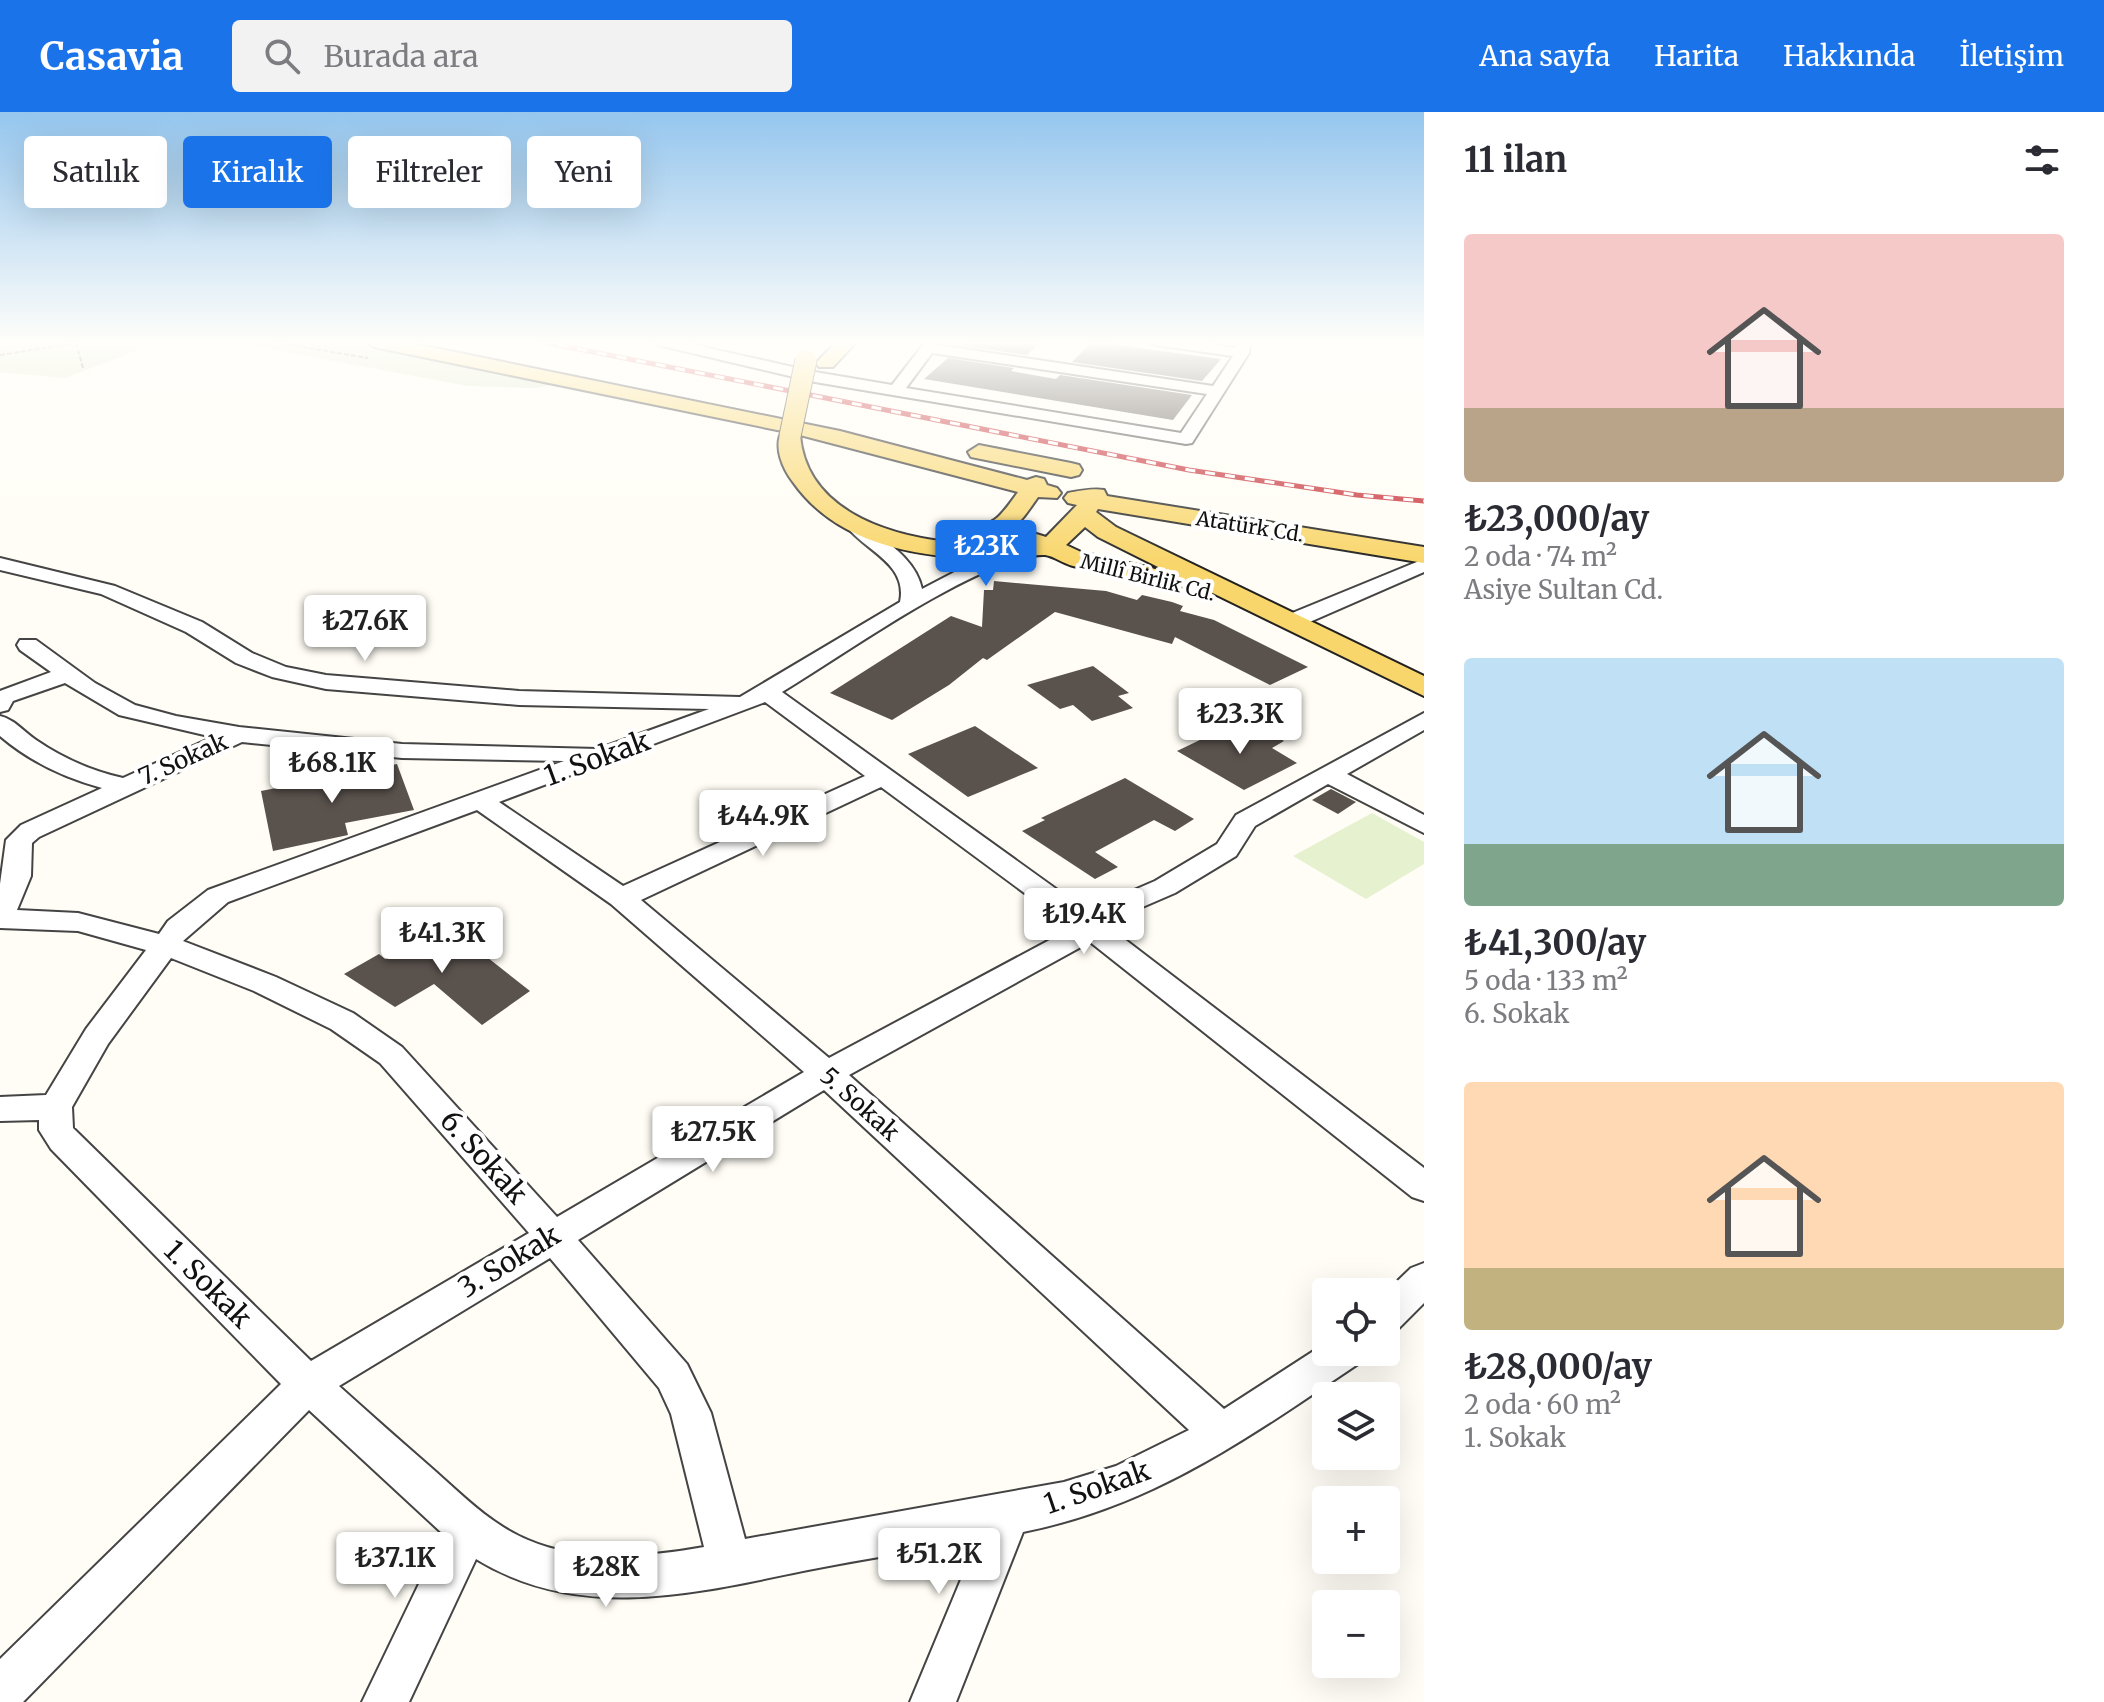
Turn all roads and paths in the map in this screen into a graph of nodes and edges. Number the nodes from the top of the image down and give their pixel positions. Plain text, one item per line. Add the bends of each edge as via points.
1 (734, 415) edge
2 (759, 415) edge
3 (805, 415) edge
4 (811, 415) edge
5 (1042, 415) edge
6 (1201, 415) edge
7 (801, 436) junction
8 (955, 467) junction
9 (1152, 487) dead end
10 (1039, 489) junction
11 (1089, 490) junction
12 (1017, 514) junction
13 (856, 527) junction
14 (1424, 541) edge
15 (981, 546) junction
16 (1033, 549) junction
17 (1424, 555) edge
18 (0, 564) edge
19 (1424, 565) edge
20 (1403, 576) junction
21 (1424, 585) edge
22 (910, 606) junction
23 (1252, 606) junction
24 (1288, 623) junction
25 (28, 645) dead end
26 (68, 674) junction
27 (1424, 687) edge
28 (759, 698) junction
29 (0, 705) edge
30 (1424, 720) edge
31 (0, 723) edge
32 (239, 734) junction
33 (606, 755) junction
34 (1328, 774) junction
35 (885, 776) junction
36 (123, 786) junction
37 (479, 800) junction
38 (1424, 825) edge
39 (621, 898) junction
40 (0, 918) edge
41 (1091, 928) junction
42 (165, 945) junction
43 (827, 1073) junction
44 (56, 1107) junction
45 (0, 1109) edge
46 (1424, 1187) edge
47 (552, 1235) junction
48 (1424, 1279) edge
49 (1400, 1302) edge
50 (1322, 1366) edge
51 (308, 1384) junction
52 (1220, 1432) junction
53 (1009, 1515) junction
54 (468, 1528) junction
55 (730, 1565) junction
56 (0, 1692) edge
57 (385, 1702) edge
58 (933, 1702) edge

1 - 8 main road
2 - 11 main road, Atatürk Cd.
3 - 7 main road, bridge
4 - 7 main road
5 - 6 street via 1186,439
7 - 13 main road via 793,464 803,482
7 - 15 main road via 824,474 891,526
8 - 10 main road
8 - 12 main road via 999,490 1012,500
9 - 14 main road, Atatürk Cd.
10 - 11 main road via 1036,477 1041,474
10 - 12 main road
11 - 16 main road via 1066,534
11 - 17 main road, Atatürk Cd.
11 - 23 main road, Millî Birlik Cd. via 1107,532
12 - 15 main road
12 - 16 main road
13 - 15 main road via 907,544
13 - 22 street via 907,574 913,590
15 - 16 main road
15 - 22 street, 1. Sokak
16 - 23 main road, Millî Birlik Cd. via 1196,587
18 - 28 street via 108,590 194,627 244,658 326,682 519,698
19 - 20 street
20 - 21 street
20 - 24 street
22 - 28 street, 1. Sokak
23 - 24 main road, Millî Birlik Cd.
24 - 27 main road, Millî Birlik Cd.
25 - 26 street, 7. Sokak
26 - 29 street via 4,697
26 - 32 street, 7. Sokak via 127,710
28 - 33 street, 1. Sokak
28 - 35 street
30 - 34 street, 3. Sokak
31 - 36 street, 7. Sokak via 82,777
32 - 33 street, 7. Sokak via 402,751
32 - 36 street, 7. Sokak
33 - 37 street, 1. Sokak
34 - 38 street
34 - 41 street, 3. Sokak via 1245,821 1227,850 1121,906
35 - 39 street
35 - 41 street
36 - 40 street via 19,840 17,876
37 - 39 street, 5. Sokak
37 - 42 street, 1. Sokak via 218,896
39 - 43 street, 5. Sokak
40 - 42 street, 6. Sokak via 78,922
41 - 43 street, 3. Sokak
41 - 46 street
42 - 44 street, 1. Sokak via 97,1037
42 - 47 street, 6. Sokak via 265,984 369,1038 417,1083
43 - 47 street, 3. Sokak
43 - 52 street, 5. Sokak
44 - 45 street
44 - 51 street, 1. Sokak via 56,1130 63,1140
47 - 51 street, 3. Sokak
47 - 55 street, 6. Sokak via 661,1361 683,1394
48 - 49 street
50 - 52 street, 1. Sokak
51 - 54 street, 1. Sokak
51 - 56 street, 3. Sokak
52 - 53 street, 1. Sokak via 1121,1485
53 - 55 street, 1. Sokak
53 - 58 street
54 - 55 street, 1. Sokak via 495,1550 556,1572 638,1577
54 - 57 street

